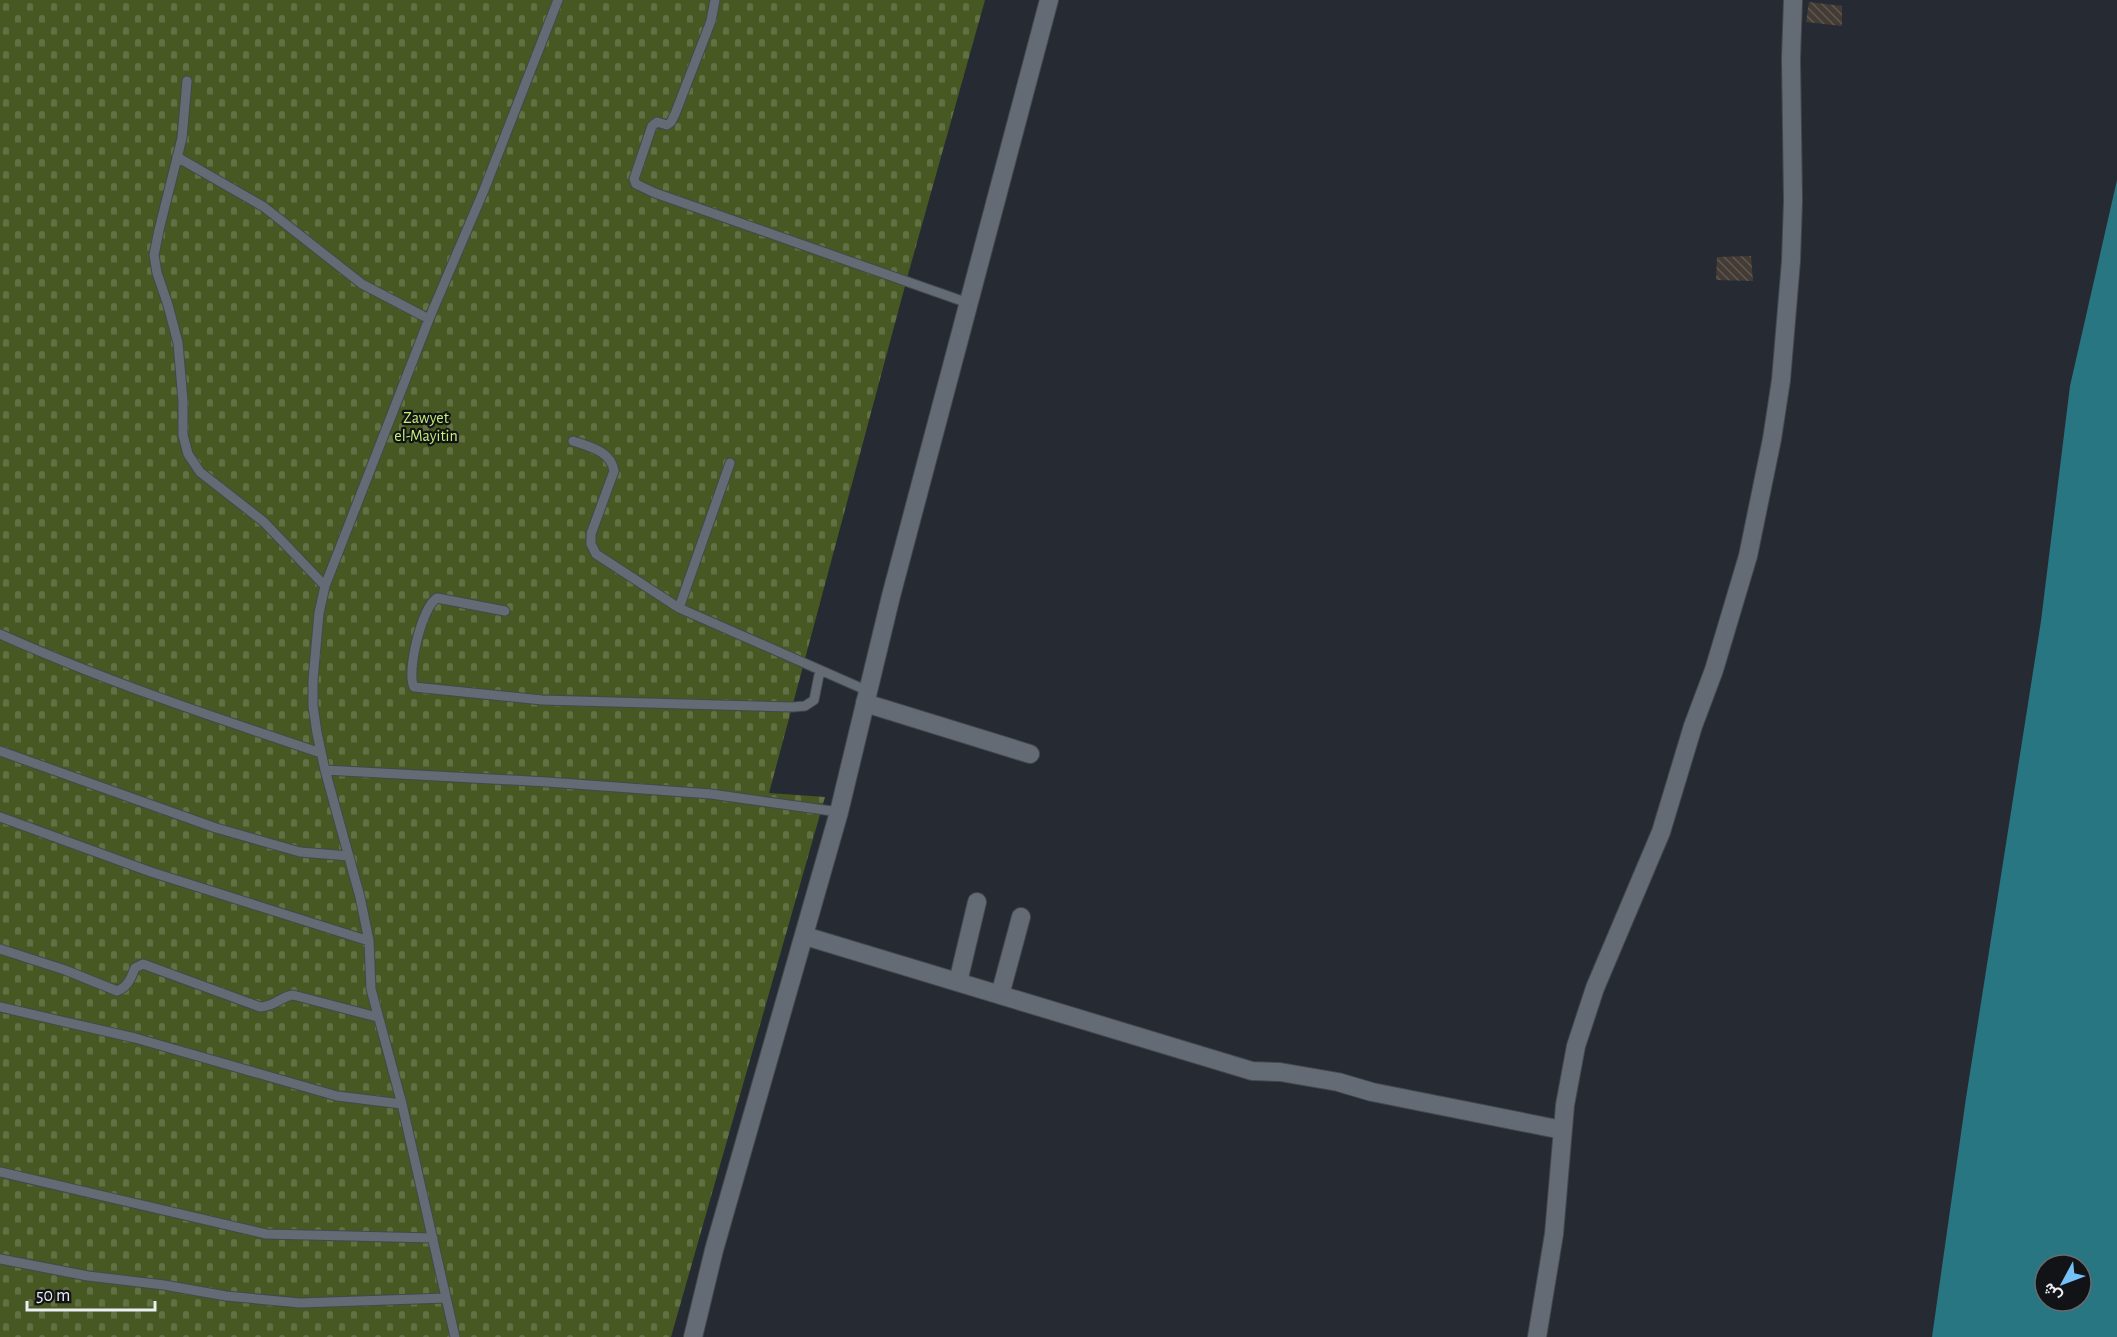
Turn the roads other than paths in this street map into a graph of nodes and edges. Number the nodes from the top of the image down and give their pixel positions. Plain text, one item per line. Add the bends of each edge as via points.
1 (558, 0) edge
2 (715, 0) edge
3 (1049, 0) edge
4 (1793, 0) edge
5 (187, 81) dead end
6 (177, 157) junction
7 (968, 303) junction
8 (429, 319) junction
9 (573, 441) dead end
10 (730, 463) dead end
11 (326, 586) junction
12 (680, 608) junction
13 (505, 611) dead end
14 (0, 634) edge
15 (820, 670) junction
16 (867, 697) junction
17 (0, 751) edge
18 (321, 753) junction
19 (1030, 754) dead end
20 (325, 771) junction
21 (839, 812) junction
22 (0, 817) edge
23 (349, 856) junction
24 (977, 902) dead end
25 (1021, 917) dead end
26 (805, 936) junction
27 (369, 941) junction
28 (0, 949) edge
29 (958, 982) junction
30 (1000, 995) junction
31 (0, 1007) edge
32 (377, 1017) junction
33 (402, 1104) junction
34 (1562, 1130) junction
35 (0, 1172) edge
36 (433, 1238) junction
37 (0, 1259) edge
38 (446, 1298) junction
39 (455, 1337) edge
40 (693, 1337) edge
41 (1537, 1337) edge

1 - 8 lane
2 - 7 lane via 711,21 675,114 671,122 652,126 634,179 636,184
3 - 7 street
4 - 34 street via 1790,285 1781,380 1761,497 1732,613 1661,832 1584,1017 1569,1075
5 - 6 lane
6 - 8 lane via 264,207 362,284
6 - 11 lane via 154,255 178,343 183,435 188,454 200,472 264,522
7 - 16 street
8 - 11 lane
9 - 12 lane via 607,455 613,463 614,471 591,534 596,554
10 - 12 lane
11 - 18 lane via 319,613 313,680
12 - 15 lane
13 - 15 lane via 432,600 411,669 414,687 542,700 793,707 814,700
14 - 18 lane via 174,704
15 - 16 lane
16 - 19 street
16 - 21 street
17 - 23 lane via 216,828 300,852
18 - 20 lane
20 - 21 lane via 711,794
20 - 23 lane
21 - 26 street
22 - 27 lane via 151,872
23 - 27 lane
24 - 29 street
25 - 30 street
26 - 29 street
26 - 40 street via 714,1250
27 - 32 lane via 371,989
28 - 32 lane via 117,991 143,964 260,1007 272,1006 294,995
29 - 30 street
30 - 34 street via 1252,1071 1338,1082
31 - 33 lane via 135,1038 337,1096
32 - 33 lane
33 - 36 lane
34 - 41 street via 1554,1234
35 - 36 lane via 266,1234
36 - 38 lane
37 - 38 lane via 88,1276 300,1303
38 - 39 lane

